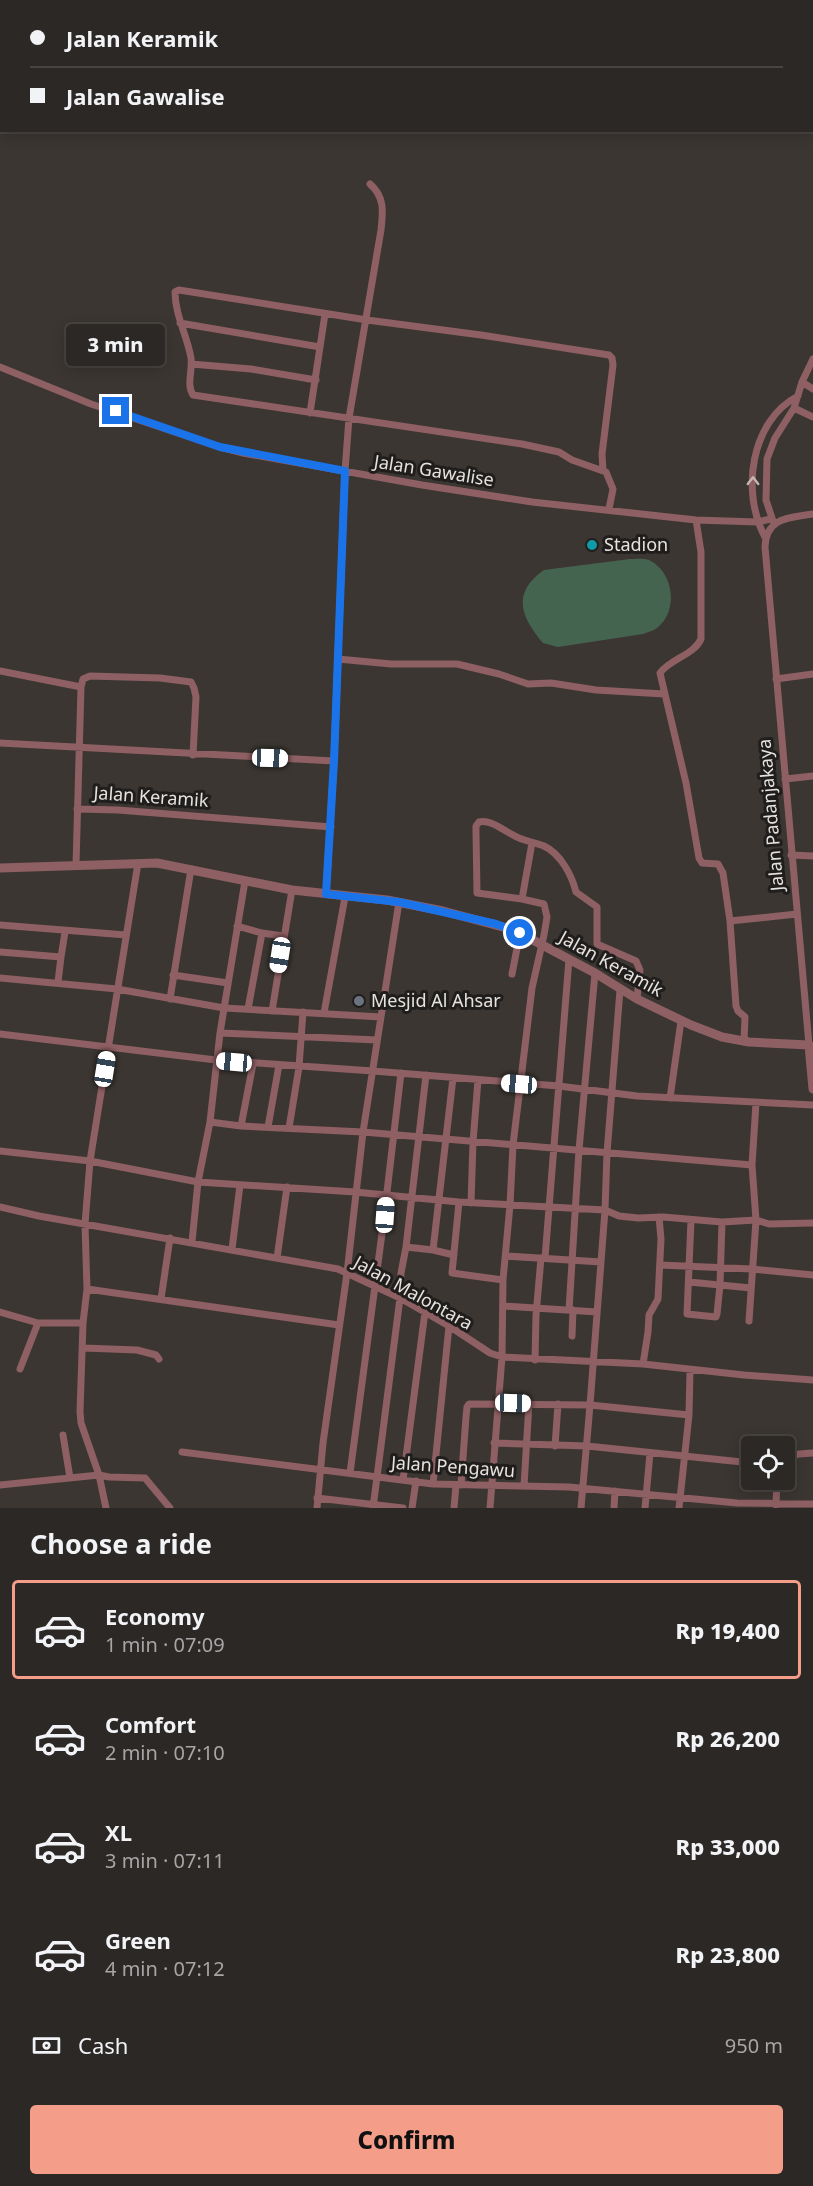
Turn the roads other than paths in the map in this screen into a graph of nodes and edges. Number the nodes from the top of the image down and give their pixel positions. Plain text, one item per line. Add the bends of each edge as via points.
1 (370, 184) dead end
2 (325, 314) junction
3 (367, 320) junction
4 (180, 323) junction
5 (320, 347) junction
6 (813, 359) edge
7 (191, 364) junction
8 (0, 367) edge
9 (316, 380) junction
10 (802, 382) junction
11 (813, 389) edge
12 (798, 396) junction
13 (794, 408) junction
14 (310, 413) junction
15 (813, 417) edge
16 (349, 418) junction
17 (603, 470) junction
18 (345, 471) junction
19 (609, 509) junction
20 (813, 514) edge
21 (696, 520) junction
22 (772, 521) junction
23 (757, 522) junction
24 (765, 537) junction
25 (338, 659) junction
26 (0, 671) edge
27 (813, 674) edge
28 (776, 679) junction
29 (81, 687) junction
30 (664, 694) junction
31 (0, 743) edge
32 (78, 747) junction
33 (194, 755) junction
34 (334, 761) junction
35 (813, 776) edge
36 (784, 779) junction
37 (77, 809) junction
38 (331, 827) junction
39 (532, 843) junction
40 (791, 855) junction
41 (813, 856) edge
42 (138, 863) junction
43 (76, 865) junction
44 (0, 868) edge
45 (191, 869) junction
46 (245, 881) junction
47 (292, 890) junction
48 (326, 894) junction
49 (345, 897) junction
50 (522, 899) junction
51 (399, 902) junction
52 (797, 914) junction
53 (730, 921) junction
54 (0, 925) edge
55 (237, 926) junction
56 (65, 932) junction
57 (262, 933) junction
58 (520, 933) junction
59 (126, 935) junction
60 (283, 936) junction
61 (542, 944) junction
62 (0, 952) edge
63 (61, 957) junction
64 (568, 959) junction
65 (595, 973) junction
66 (512, 974) dead end
67 (173, 975) junction
68 (0, 978) edge
69 (58, 982) junction
70 (228, 983) junction
71 (117, 989) junction
72 (620, 990) junction
73 (170, 999) junction
74 (637, 999) junction
75 (809, 1004) edge
76 (224, 1008) junction
77 (248, 1010) junction
78 (272, 1011) junction
79 (303, 1012) junction
80 (324, 1013) junction
81 (381, 1017) junction
82 (681, 1021) junction
83 (220, 1033) junction
84 (0, 1034) edge
85 (301, 1036) junction
86 (377, 1040) junction
87 (744, 1042) junction
88 (809, 1045) junction
89 (108, 1046) junction
90 (216, 1060) junction
91 (253, 1064) junction
92 (279, 1065) junction
93 (299, 1067) junction
94 (373, 1071) junction
95 (401, 1073) junction
96 (426, 1075) junction
97 (453, 1078) junction
98 (478, 1080) junction
99 (519, 1084) junction
100 (559, 1086) junction
101 (585, 1089) junction
102 (813, 1089) edge
103 (612, 1093) junction
104 (670, 1098) junction
105 (756, 1103) junction
106 (813, 1105) edge
107 (210, 1122) junction
108 (241, 1126) junction
109 (268, 1127) junction
110 (289, 1128) junction
111 (363, 1132) junction
112 (393, 1135) junction
113 (419, 1137) junction
114 (446, 1139) junction
115 (473, 1142) junction
116 (513, 1145) junction
117 (553, 1148) junction
118 (579, 1150) junction
119 (0, 1151) edge
120 (607, 1153) junction
121 (90, 1161) junction
122 (752, 1165) junction
123 (198, 1182) junction
124 (240, 1185) junction
125 (287, 1187) junction
126 (355, 1192) junction
127 (386, 1196) junction
128 (413, 1198) junction
129 (439, 1200) junction
130 (459, 1202) junction
131 (471, 1203) junction
132 (510, 1205) junction
133 (0, 1207) edge
134 (548, 1208) junction
135 (576, 1208) junction
136 (605, 1210) junction
137 (659, 1217) junction
138 (691, 1220) junction
139 (756, 1220) junction
140 (722, 1221) junction
141 (813, 1222) edge
142 (85, 1224) junction
143 (170, 1238) junction
144 (192, 1242) junction
145 (406, 1247) junction
146 (232, 1249) junction
147 (433, 1250) junction
148 (454, 1255) junction
149 (506, 1256) junction
150 (277, 1258) junction
151 (543, 1258) junction
152 (573, 1260) junction
153 (601, 1262) junction
154 (660, 1264) junction
155 (690, 1266) junction
156 (720, 1268) junction
157 (752, 1269) junction
158 (347, 1272) junction
159 (813, 1275) edge
160 (503, 1280) junction
161 (689, 1282) junction
162 (720, 1285) junction
163 (374, 1286) junction
164 (751, 1288) junction
165 (87, 1289) junction
166 (161, 1299) junction
167 (400, 1299) junction
168 (503, 1306) junction
169 (537, 1308) junction
170 (571, 1310) junction
171 (424, 1312) junction
172 (597, 1312) junction
173 (0, 1313) edge
174 (749, 1321) dead end
175 (38, 1323) junction
176 (83, 1323) junction
177 (339, 1324) junction
178 (449, 1326) junction
179 (572, 1336) dead end
180 (83, 1348) junction
181 (502, 1357) junction
182 (159, 1359) dead end
183 (535, 1360) junction
184 (592, 1361) junction
185 (643, 1364) junction
186 (20, 1370) dead end
187 (690, 1370) junction
188 (813, 1380) edge
189 (497, 1403) junction
190 (529, 1403) junction
191 (558, 1404) junction
192 (591, 1405) junction
193 (688, 1415) junction
194 (63, 1435) dead end
195 (494, 1443) junction
196 (527, 1445) junction
197 (555, 1446) junction
198 (587, 1446) junction
199 (182, 1452) dead end
200 (651, 1453) junction
201 (813, 1454) edge
202 (795, 1455) edge
203 (685, 1457) junction
204 (741, 1462) edge
205 (321, 1470) junction
206 (350, 1473) junction
207 (99, 1475) junction
208 (377, 1476) junction
209 (70, 1478) junction
210 (404, 1480) junction
211 (416, 1481) junction
212 (432, 1484) junction
213 (0, 1485) edge
214 (459, 1485) junction
215 (492, 1485) junction
216 (524, 1486) junction
217 (583, 1489) junction
218 (777, 1490) edge
219 (615, 1491) junction
220 (646, 1494) junction
221 (317, 1498) junction
222 (680, 1498) junction
223 (813, 1504) edge
224 (776, 1505) junction
225 (373, 1506) edge
226 (106, 1508) edge
227 (170, 1508) edge
228 (317, 1508) edge
229 (403, 1508) edge
230 (412, 1508) edge
231 (454, 1508) edge
232 (490, 1508) edge
233 (581, 1508) edge
234 (614, 1508) edge
235 (645, 1508) edge
236 (679, 1508) edge

1 - 3 street via 380,194 383,208
2 - 3 street
2 - 4 street via 179,290 174,294
2 - 5 street
3 - 16 street
3 - 17 street via 611,356
4 - 5 street
4 - 7 street
5 - 9 street
6 - 10 street
7 - 9 street
7 - 14 street via 193,395
8 - 18 street, Jalan Gawalise via 91,404 220,447
9 - 14 street
10 - 11 street
10 - 12 street
12 - 13 street
23 -> 12 street via 753,504 756,452 783,403
13 - 15 street
13 - 22 street via 767,459 765,496
14 - 16 street
16 - 17 street via 543,448
16 - 18 street
17 - 19 street via 612,485
18 - 19 street, Jalan Gawalise via 532,502
18 - 25 street
19 - 21 street, Jalan Gawalise
20 - 22 street, Jalan Gawalise
21 - 23 street, Jalan Gawalise
21 - 30 street via 701,552 701,639 696,647 660,672
22 - 23 street, Jalan Gawalise
22 - 24 street
23 - 24 street
24 - 28 street, Jalan Padanjakaya
25 - 30 street via 458,664 528,684
25 - 34 street
26 - 29 street
27 - 28 street
28 - 36 street, Jalan Padanjakaya
29 - 32 street, Jalan Keramik
29 - 33 street via 90,676 191,682 195,697
30 - 53 street via 699,858 702,863 721,868
31 - 32 street
32 - 33 street
32 - 37 street, Jalan Keramik
33 - 34 street
34 - 38 street
35 - 36 street
36 - 40 street, Jalan Padanjakaya
37 - 38 street, Jalan Keramik
37 - 43 street, Jalan Keramik
38 - 48 street
39 - 50 street
39 - 50 street via 488,822 481,821 476,826 477,893
39 - 74 street via 550,850 572,876 576,892 596,904 598,945 636,961
40 - 41 street
40 - 52 street, Jalan Padanjakaya
42 - 43 street, Jalan Keramik
42 - 45 street, Jalan Keramik
42 - 59 street
43 - 44 street, Jalan Keramik
45 - 46 street, Jalan Keramik
45 - 67 street
46 - 47 street, Jalan Keramik
46 - 55 street
47 - 48 street, Jalan Keramik
47 - 60 street
48 - 49 street, Jalan Keramik
49 - 51 street, Jalan Keramik
49 - 80 street
50 - 61 street via 544,904
51 - 58 street, Jalan Keramik
51 - 81 street
52 - 53 street
52 - 75 street, Jalan Padanjakaya
53 - 87 street via 736,1006 745,1017
54 - 56 street
55 - 57 street
55 - 70 street
56 - 59 street
56 - 63 street
57 - 60 street
57 - 77 street
58 - 61 street, Jalan Keramik
58 - 66 street
59 - 71 street
60 - 78 street
61 - 64 street, Jalan Keramik
61 - 99 street
62 - 63 street
63 - 69 street
64 - 65 street, Jalan Keramik
64 - 100 street
65 - 72 street, Jalan Keramik
65 - 101 street
67 - 70 street
67 - 73 street
68 - 69 street
69 - 71 street
70 - 76 street
71 - 73 street
71 - 89 street
72 - 74 street, Jalan Keramik
72 - 103 street
73 - 76 street
74 - 82 street, Jalan Keramik
75 - 88 street, Jalan Padanjakaya
76 - 77 street
76 - 83 street
77 - 78 street
78 - 79 street
79 - 80 street
79 - 85 street
80 - 81 street
81 - 86 street
82 - 87 street, Jalan Keramik
82 - 104 street
83 - 85 street
83 - 90 street
84 - 89 street
85 - 86 street
85 - 93 street
86 - 94 street
87 - 88 street, Jalan Keramik
88 - 102 street, Jalan Padanjakaya
89 - 90 street
89 - 121 street
90 - 91 street
90 - 107 street
91 - 92 street
91 - 108 street
92 - 93 street
92 - 109 street
93 - 94 street
93 - 110 street
94 - 95 street
94 - 111 street
95 - 96 street
95 - 112 street
96 - 97 street
96 - 113 street
97 - 98 street
97 - 114 street
98 - 99 street
98 - 115 street
99 - 100 street
99 - 116 street
100 - 101 street
100 - 117 street
101 - 103 street
101 - 118 street
103 - 104 street
103 - 120 street
104 - 105 street
105 - 106 street
105 - 122 street
107 - 108 street
107 - 123 street
108 - 109 street
109 - 110 street
110 - 111 street
111 - 112 street
111 - 126 street
112 - 113 street
112 - 127 street
113 - 114 street
113 - 128 street
114 - 115 street
114 - 129 street
115 - 116 street
115 - 131 street
116 - 117 street
116 - 132 street
117 - 118 street
117 - 134 street
118 - 120 street
118 - 135 street
119 - 121 street
120 - 122 street
120 - 136 street
121 - 123 street
121 - 142 street
122 - 139 street
123 - 124 street
123 - 144 street
124 - 125 street
124 - 146 street
125 - 126 street
125 - 150 street
126 - 127 street
126 - 158 street
127 - 128 street
127 - 163 street
128 - 129 street
128 - 145 street
129 - 130 street
129 - 147 street
130 - 131 street
130 - 148 street
131 - 132 street
132 - 134 street
132 - 149 street
133 - 142 street, Jalan Malontara
134 - 135 street
134 - 151 street
135 - 136 street
135 - 152 street
136 - 137 street via 619,1216
136 - 153 street
137 - 138 street
137 - 154 street
138 - 140 street
138 - 155 street
139 - 140 street
139 - 141 street via 769,1224
139 - 157 street
140 - 156 street
142 - 143 street, Jalan Malontara
142 - 165 street
143 - 144 street, Jalan Malontara
143 - 166 street
144 - 146 street, Jalan Malontara
145 - 147 street
145 - 167 street
146 - 150 street, Jalan Malontara
147 - 148 street
148 - 160 street via 452,1273
149 - 151 street
149 - 160 street
150 - 158 street, Jalan Malontara
151 - 152 street
151 - 169 street
152 - 153 street
152 - 170 street
153 - 172 street
154 - 155 street
154 - 185 street via 658,1299 649,1316
155 - 156 street
155 - 161 street
156 - 157 street
156 - 162 street
157 - 159 street
157 - 164 street
158 - 163 street, Jalan Malontara
158 - 177 street
160 - 168 street
161 - 162 street
161 - 162 street via 689,1315 716,1317
162 - 164 street
163 - 167 street, Jalan Malontara
163 - 206 street
164 - 174 street
165 - 166 street
165 - 176 street
166 - 177 street
167 - 171 street, Jalan Malontara
167 - 208 street
168 - 169 street
168 - 181 street
169 - 170 street
169 - 183 street
170 - 172 street
170 - 179 street
171 - 178 street, Jalan Malontara
171 - 210 street
172 - 184 street
173 - 175 street
175 - 176 street
175 - 186 street
176 - 180 street
177 - 205 street
178 - 181 street, Jalan Malontara
178 - 212 street
180 - 182 street via 137,1350
180 - 207 street via 80,1417
181 - 183 street, Jalan Malontara
181 - 189 street
183 - 184 street, Jalan Malontara
184 - 185 street, Jalan Malontara
184 - 192 street
185 - 187 street, Jalan Malontara
187 - 188 street, Jalan Malontara
187 - 193 street
189 - 190 street
189 - 195 street
189 - 214 street via 467,1407
190 - 191 street
190 - 196 street
191 - 192 street
191 - 197 street
192 - 193 street
192 - 198 street
193 - 203 street
194 - 209 street
195 - 196 street
195 - 215 street
196 - 197 street
196 - 216 street
197 - 198 street
198 - 200 street
198 - 217 street
199 - 205 street, Jalan Pengawu
200 - 203 street
200 - 220 street
201 - 202 street
203 - 204 street
203 - 222 street
205 - 206 street, Jalan Pengawu
205 - 221 street
206 - 208 street, Jalan Pengawu
207 - 209 street
207 - 226 street
207 - 227 street via 147,1479
208 - 210 street, Jalan Pengawu
208 - 225 street
209 - 213 street
210 - 211 street, Jalan Pengawu
211 - 212 street, Jalan Pengawu
211 - 230 street
212 - 214 street, Jalan Pengawu
214 - 215 street, Jalan Pengawu
214 - 231 street
215 - 216 street, Jalan Pengawu
215 - 232 street
216 - 217 street, Jalan Pengawu
217 - 219 street, Jalan Pengawu
217 - 233 street
218 - 224 street
219 - 220 street, Jalan Pengawu
219 - 234 street
220 - 222 street, Jalan Pengawu
220 - 235 street
221 - 225 street
221 - 228 street
222 - 224 street, Jalan Pengawu
222 - 236 street
223 - 224 street, Jalan Pengawu
225 - 229 street

